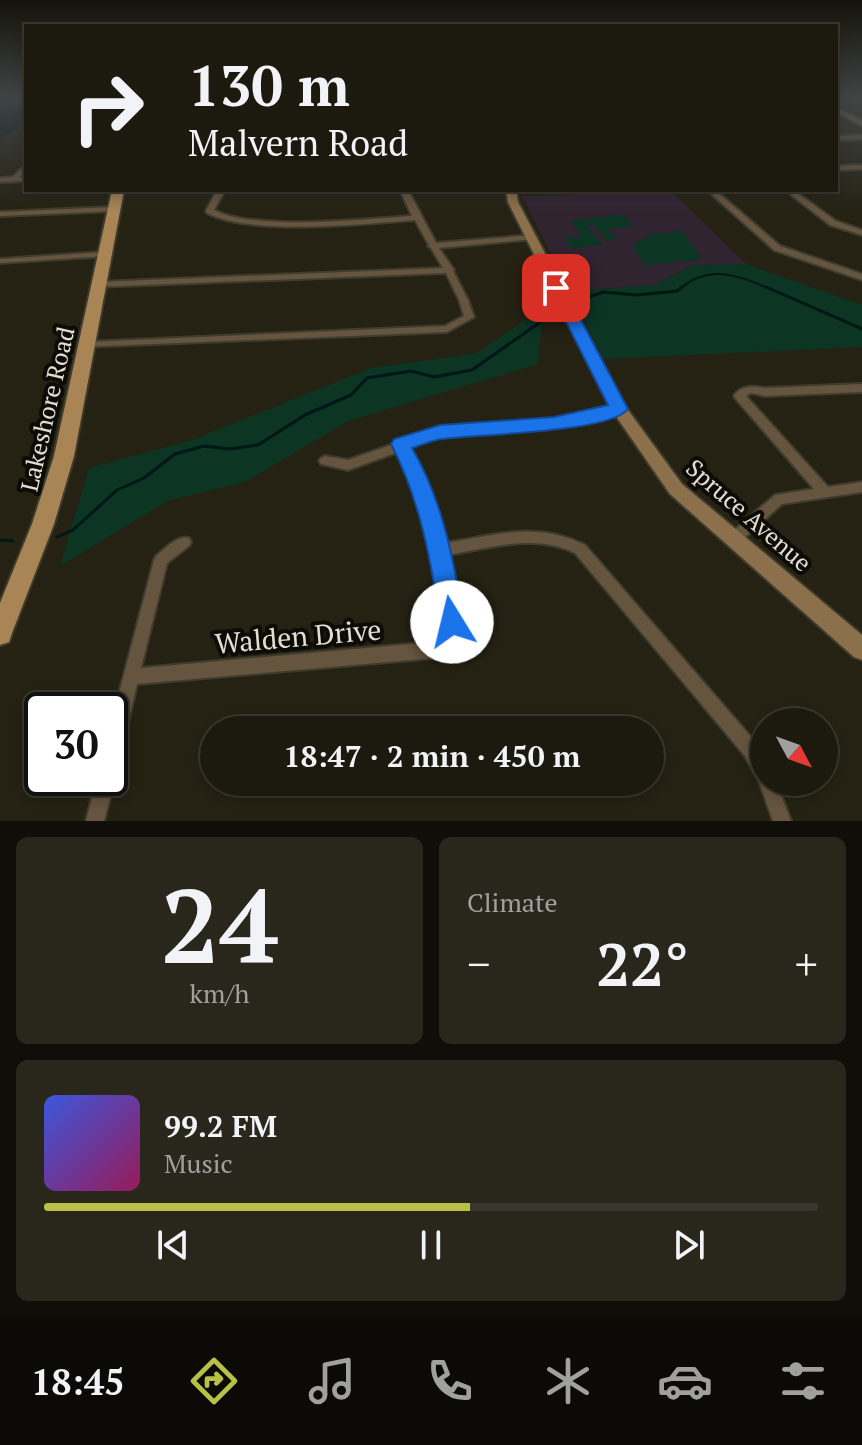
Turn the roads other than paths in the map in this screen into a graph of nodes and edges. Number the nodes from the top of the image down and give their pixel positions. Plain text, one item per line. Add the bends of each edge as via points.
1 (862, 167) edge
2 (24, 168) edge
3 (838, 168) edge
4 (15, 179) junction
5 (24, 179) edge
6 (0, 180) edge
7 (117, 192) edge
8 (220, 192) edge
9 (405, 192) edge
10 (511, 192) edge
11 (713, 192) edge
12 (792, 192) edge
13 (113, 209) junction
14 (0, 214) edge
15 (415, 218) junction
16 (862, 233) edge
17 (533, 237) junction
18 (432, 246) junction
19 (104, 254) junction
20 (0, 261) edge
21 (450, 270) junction
22 (862, 277) edge
23 (98, 285) junction
24 (86, 345) junction
25 (862, 388) edge
26 (619, 409) junction
27 (400, 444) junction
28 (325, 461) dead end
29 (862, 487) edge
30 (823, 490) junction
31 (736, 537) junction
32 (184, 542) dead end
33 (441, 550) junction
34 (0, 633) edge
35 (862, 649) edge
36 (131, 677) junction
37 (127, 692) edge
38 (750, 749) edge
39 (101, 796) edge
40 (772, 796) edge
41 (95, 821) edge
42 (782, 821) edge

1 - 3 street
2 - 4 street
4 - 5 street
4 - 6 street
7 - 13 main road, Lakeshore Road
8 - 15 street via 210,211 223,218 261,223
9 - 15 street
10 - 17 street, Spruce Avenue
11 - 22 street via 777,248
12 - 16 street via 833,223
13 - 14 street
13 - 19 main road, Lakeshore Road
15 - 18 street
17 - 18 street
17 - 26 street, Spruce Avenue
18 - 21 street
19 - 20 street
19 - 23 main road, Lakeshore Road
21 - 23 street
21 - 24 street via 469,317 447,329
23 - 24 main road, Lakeshore Road
24 - 34 main road, Lakeshore Road via 51,505
25 - 30 street via 750,389 739,395
26 - 27 street via 554,424 440,432
26 - 31 street, Spruce Avenue via 676,489
27 - 28 street via 348,465
27 - 33 street, Walden Drive via 416,473
29 - 30 street
30 - 31 street via 779,499
31 - 35 street, Spruce Avenue
32 - 36 street via 161,560
33 - 36 street, Walden Drive via 454,638 448,646
33 - 38 street via 546,535 580,549
36 - 37 street
39 - 41 street
40 - 42 street

